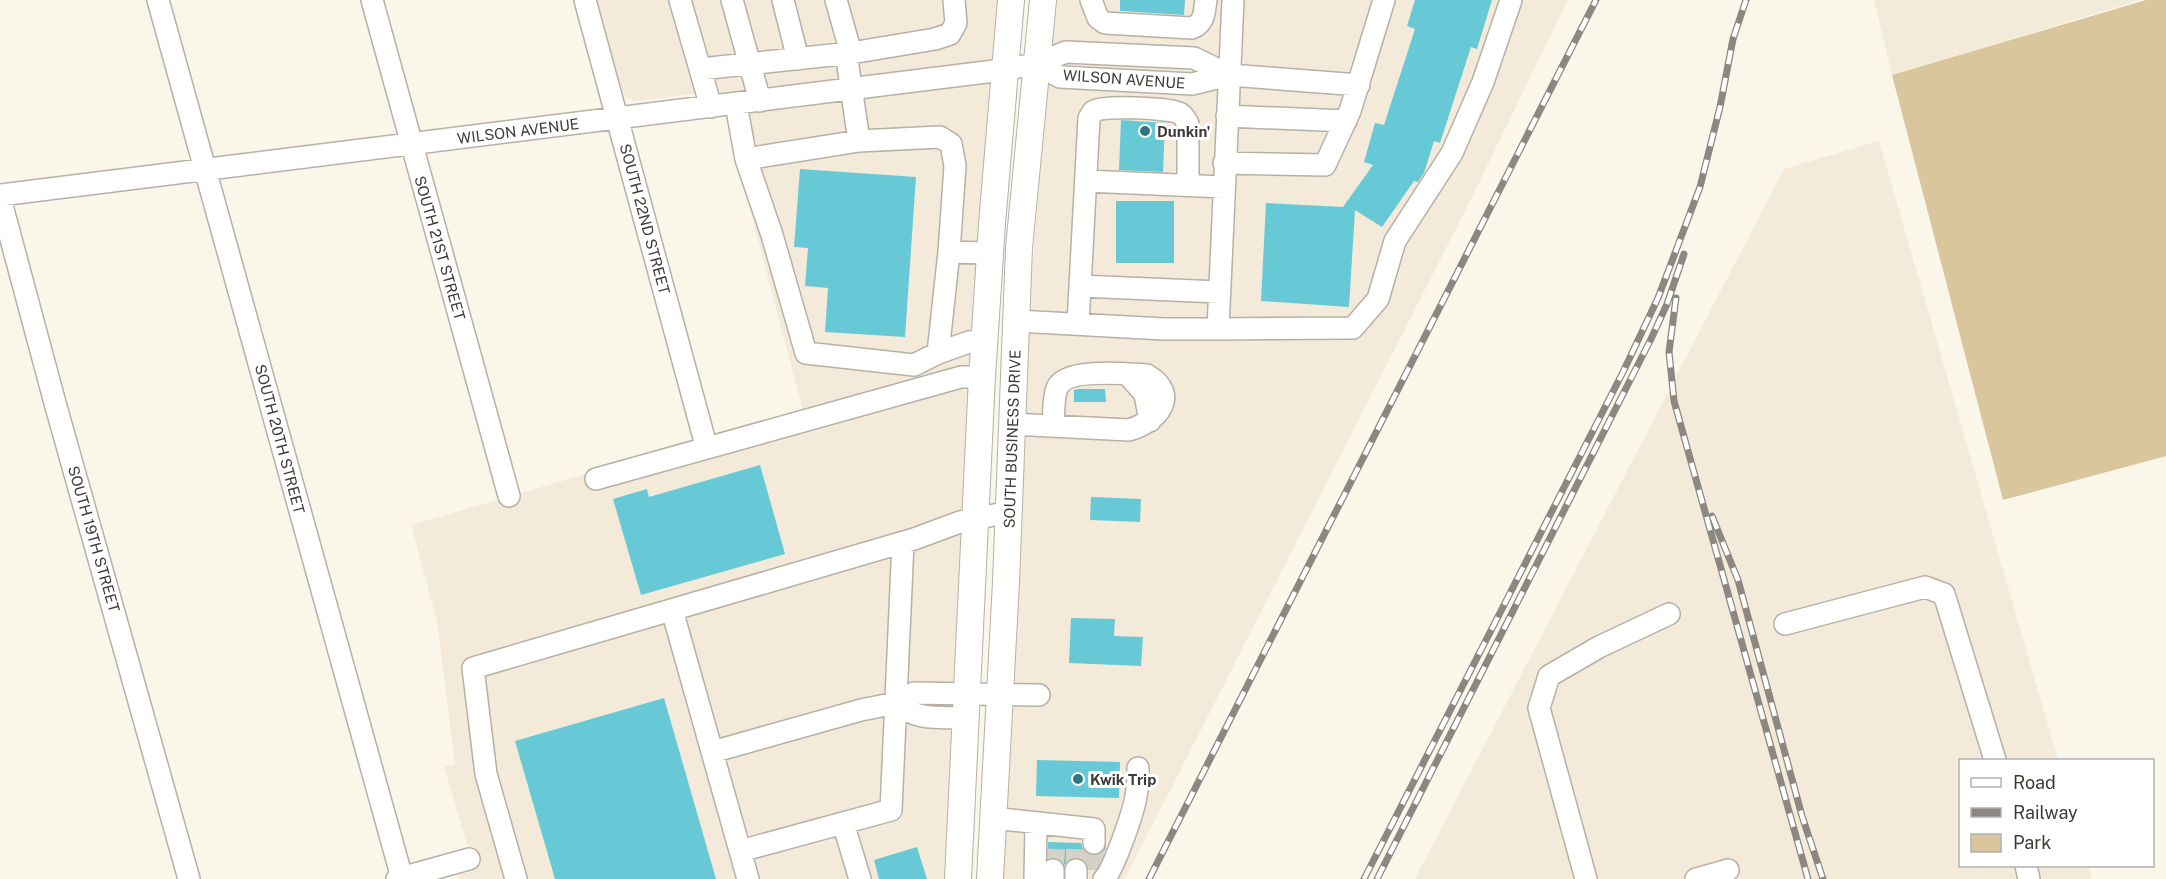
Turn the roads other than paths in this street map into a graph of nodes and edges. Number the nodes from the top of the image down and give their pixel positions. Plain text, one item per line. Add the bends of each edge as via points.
1 (158, 0) edge
2 (372, 0) edge
3 (585, 0) edge
4 (680, 0) edge
5 (732, 0) edge
6 (783, 0) edge
7 (836, 0) edge
8 (954, 0) edge
9 (1011, 0) edge
10 (1043, 0) edge
11 (1091, 0) edge
12 (1206, 0) edge
13 (1233, 0) edge
14 (1384, 0) edge
15 (1511, 0) edge
16 (851, 53) junction
17 (798, 58) junction
18 (750, 64) junction
19 (1036, 64) junction
20 (700, 69) junction
21 (1005, 70) junction
22 (1229, 75) junction
23 (1359, 85) junction
24 (851, 89) junction
25 (760, 101) junction
26 (736, 104) junction
27 (711, 107) junction
28 (1227, 116) junction
29 (618, 119) junction
30 (1346, 121) junction
31 (859, 141) junction
32 (412, 144) junction
33 (746, 159) junction
34 (1224, 163) junction
35 (206, 170) junction
36 (1086, 181) junction
37 (1188, 185) junction
38 (1223, 187) junction
39 (0, 196) edge
40 (949, 252) junction
41 (990, 253) junction
42 (1080, 286) junction
43 (1219, 292) junction
44 (1016, 321) junction
45 (1078, 324) junction
46 (1218, 329) junction
47 (984, 340) junction
48 (938, 353) junction
49 (982, 376) junction
50 (1012, 424) junction
51 (1053, 425) junction
52 (704, 438) dead end
53 (596, 479) dead end
54 (509, 496) dead end
55 (1009, 512) junction
56 (976, 518) junction
57 (903, 543) junction
58 (672, 610) junction
59 (1669, 614) dead end
60 (1785, 624) dead end
61 (1000, 694) junction
62 (1039, 695) dead end
63 (896, 703) junction
64 (966, 706) junction
65 (712, 752) junction
66 (1995, 759) edge
67 (1138, 768) dead end
68 (993, 818) junction
69 (843, 823) junction
70 (1049, 830) junction
71 (1123, 835) junction
72 (740, 851) junction
73 (469, 859) dead end
74 (1728, 870) dead end
75 (1047, 876) edge
76 (1088, 876) edge
77 (399, 878) edge
78 (189, 879) edge
79 (516, 879) edge
80 (748, 879) edge
81 (860, 879) edge
82 (958, 879) edge
83 (990, 879) edge
84 (1586, 879) edge
85 (1696, 879) edge

1 - 35 street, SOUTH 20TH STREET
2 - 32 street, SOUTH 21ST STREET
3 - 29 street, SOUTH 22ND STREET
4 - 20 street
5 - 18 street
6 - 17 street
7 - 16 street
8 - 16 street via 956,23 950,34
9 - 21 main road, SOUTH BUSINESS DRIVE
10 - 19 main road, SOUTH BUSINESS DRIVE
11 - 12 street via 1098,18 1105,23 1192,28 1201,21
13 - 22 street
14 - 23 street
15 - 46 street via 1483,82 1452,153 1395,241 1378,299 1353,328
16 - 17 street
16 - 24 street via 847,66
17 - 18 street
18 - 20 street
18 - 25 street
19 - 21 street, WILSON AVENUE
19 - 22 street, WILSON AVENUE via 1066,52 1194,58
19 - 44 main road, SOUTH BUSINESS DRIVE
20 - 27 street
21 - 24 street, WILSON AVENUE
21 - 41 main road, SOUTH BUSINESS DRIVE
22 - 23 street
22 - 28 street
23 - 30 street
24 - 25 street, WILSON AVENUE
24 - 31 street
25 - 26 street, WILSON AVENUE
26 - 27 street, WILSON AVENUE
26 - 33 street
27 - 29 street, WILSON AVENUE
28 - 30 street
28 - 34 street
29 - 32 street, WILSON AVENUE
29 - 52 street, SOUTH 22ND STREET
30 - 34 street via 1325,165
31 - 33 street
31 - 40 street via 940,137 951,144 955,166
32 - 35 street, WILSON AVENUE
32 - 54 street, SOUTH 21ST STREET
33 - 48 street via 806,353 914,365
34 - 38 street
35 - 39 street, WILSON AVENUE
35 - 77 street, SOUTH 20TH STREET
36 - 37 street
36 - 37 street via 1089,118 1095,110 1148,109 1177,111 1184,116 1188,124
36 - 42 street
37 - 38 street
38 - 43 street
39 - 78 street, SOUTH 19TH STREET
40 - 41 street
40 - 48 street
41 - 47 main road, SOUTH BUSINESS DRIVE
42 - 43 street
42 - 45 street
43 - 46 street
44 - 45 street
44 - 50 main road, SOUTH BUSINESS DRIVE
45 - 46 street
47 - 48 street
47 - 49 main road, SOUTH BUSINESS DRIVE
49 - 53 street via 961,377
49 - 56 main road, SOUTH BUSINESS DRIVE
50 - 51 street
50 - 55 main road, SOUTH BUSINESS DRIVE
51 - 51 street via 1129,430 1150,421 1162,407 1164,396 1161,387 1148,375 1077,375 1065,379 1058,387
55 - 56 street
55 - 61 main road, SOUTH BUSINESS DRIVE
56 - 57 street
56 - 64 main road, SOUTH BUSINESS DRIVE
57 - 58 street
57 - 63 street
58 - 65 street
58 - 79 street via 473,668 486,774
59 - 84 street via 1549,676 1539,708
60 - 66 street via 1925,587 1944,594
61 - 62 street
61 - 64 street
61 - 68 main road, SOUTH BUSINESS DRIVE
63 - 64 street via 918,692
63 - 65 street
63 - 69 street via 891,810
64 - 82 main road, SOUTH BUSINESS DRIVE
65 - 72 street
67 - 71 street via 1136,798
68 - 70 street
68 - 83 main road, SOUTH BUSINESS DRIVE
69 - 72 street
69 - 81 street
70 - 71 street via 1086,836
70 - 75 street
71 - 76 street via 1110,874
72 - 80 street
73 - 77 street
74 - 85 street

